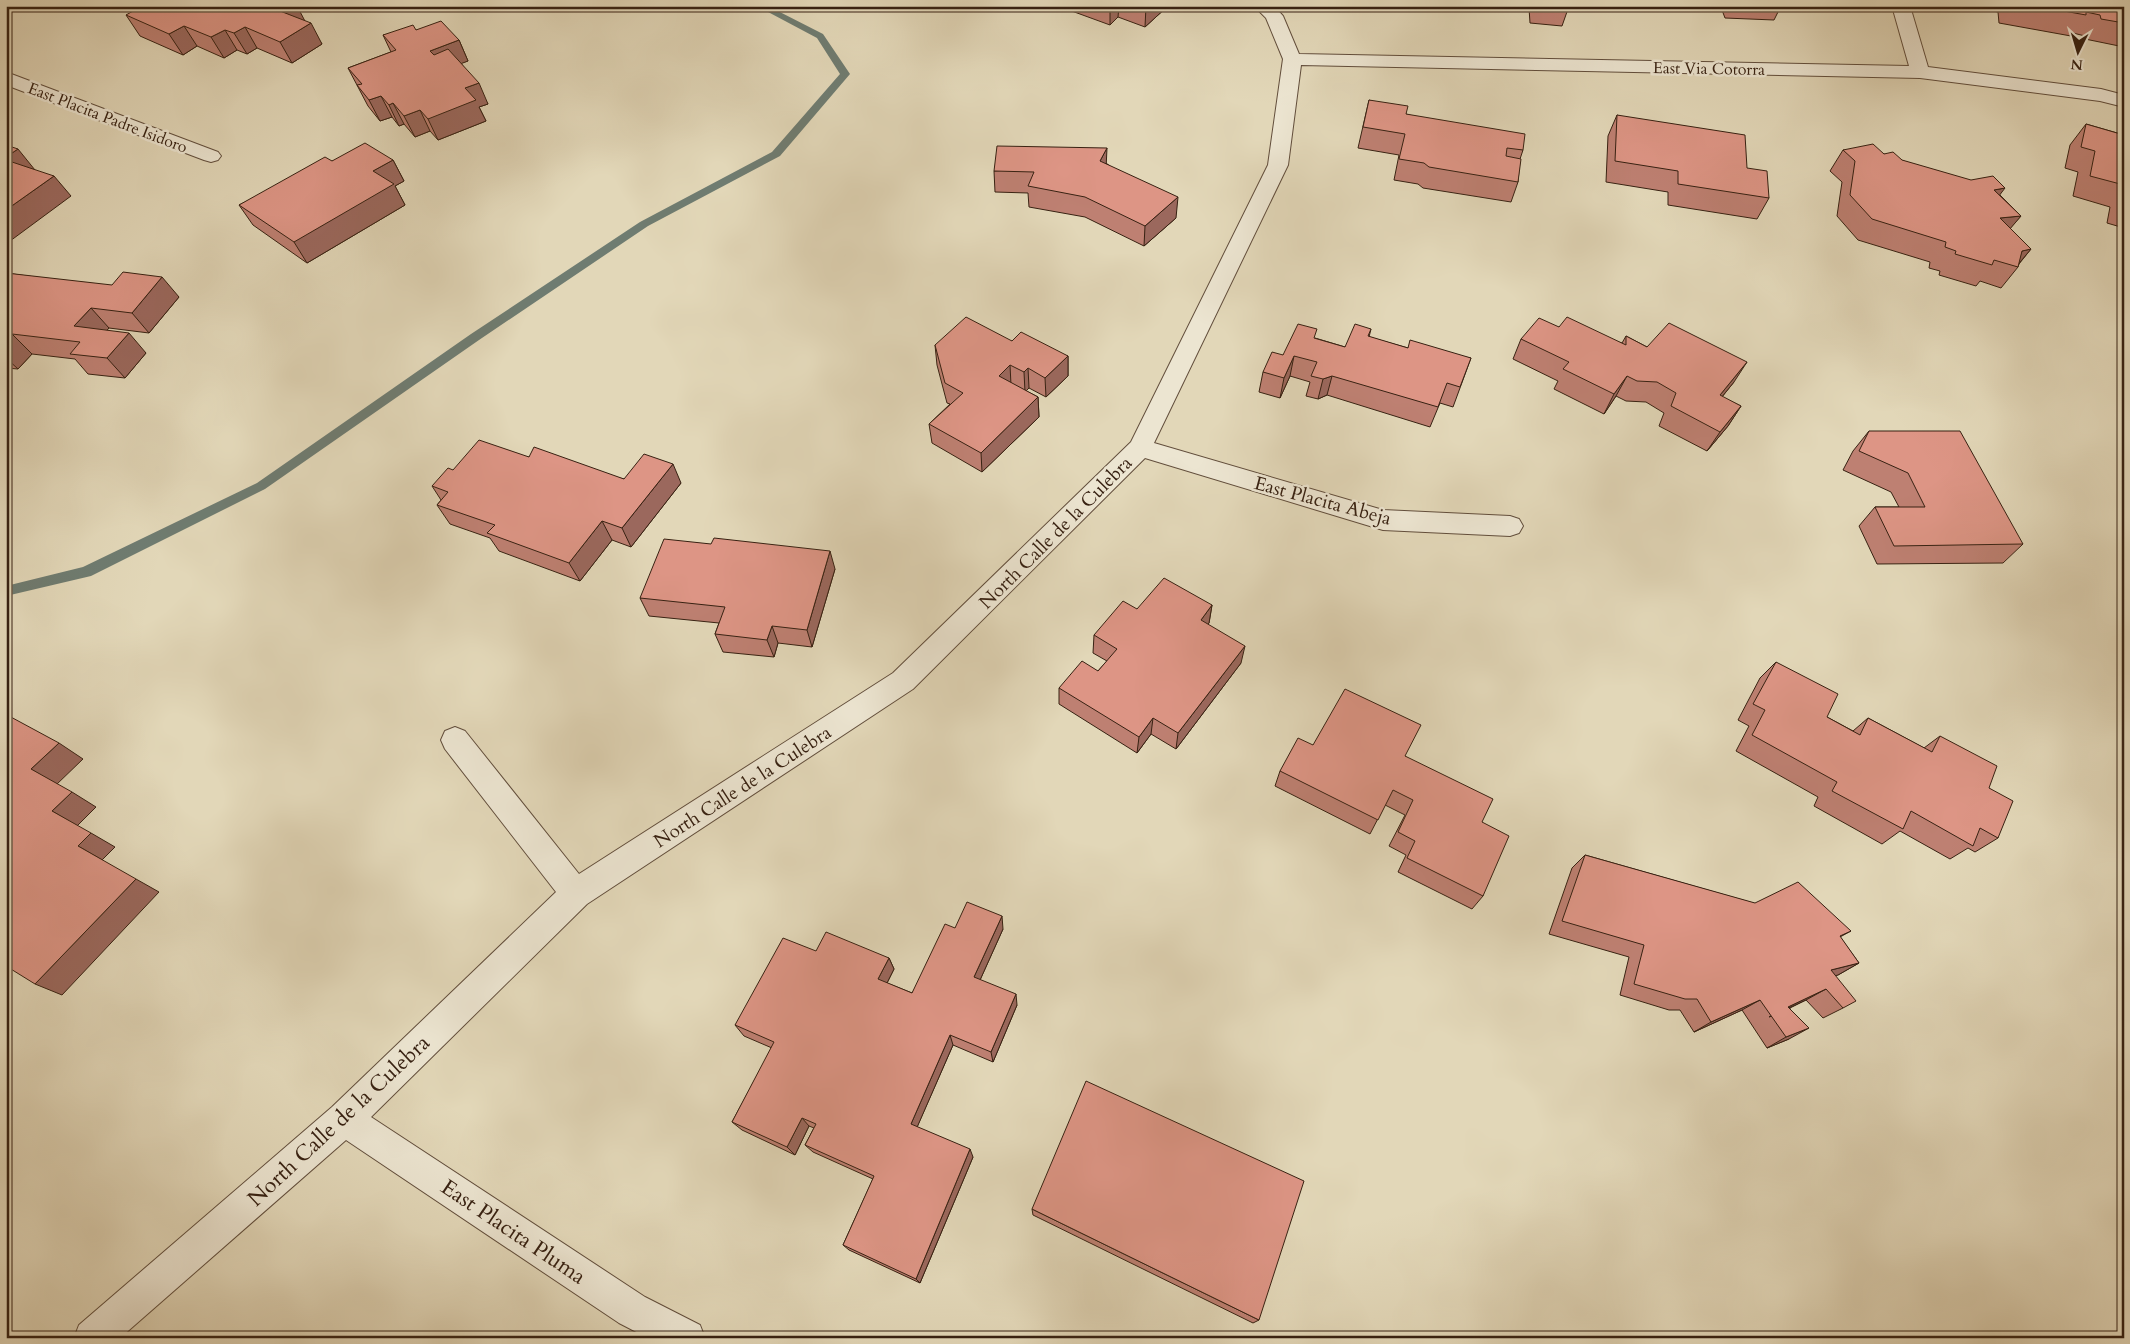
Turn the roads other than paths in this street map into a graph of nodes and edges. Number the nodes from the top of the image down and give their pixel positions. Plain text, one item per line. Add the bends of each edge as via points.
1 (1263, 6) edge
2 (1901, 6) edge
3 (1292, 59) junction
4 (1920, 72) junction
5 (6, 78) edge
6 (2124, 101) edge
7 (211, 156) dead end
8 (1140, 448) junction
9 (1510, 526) dead end
10 (455, 740) dead end
11 (576, 894) junction
12 (344, 1119) junction
13 (92, 1338) edge
14 (687, 1338) edge

1 - 3 street via 1274,16
2 - 4 street
3 - 4 street, East Via Cotorra
3 - 8 street, North Calle de la Culebra via 1278,165
4 - 6 street, East Via Cotorra via 2101,95
5 - 7 street, East Placita Padre Isidoro
8 - 9 street, East Placita Abeja via 1383,520
8 - 11 street, North Calle de la Culebra via 904,681
10 - 11 street
11 - 12 street, North Calle de la Culebra
12 - 13 street, North Calle de la Culebra
12 - 14 street, East Placita Pluma via 632,1310

